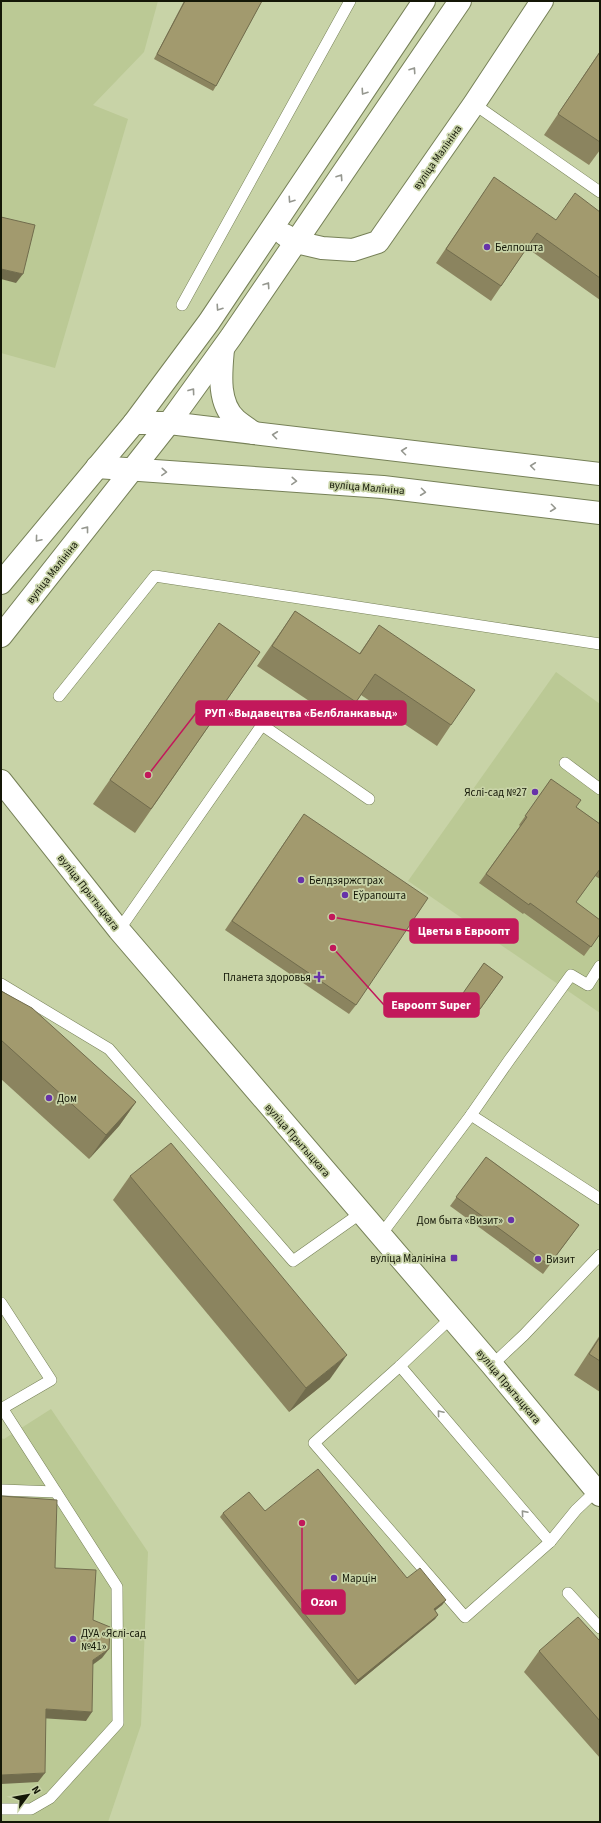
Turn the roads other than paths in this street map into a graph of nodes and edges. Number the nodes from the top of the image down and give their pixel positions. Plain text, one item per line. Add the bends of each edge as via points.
1 (350, 1) edge
2 (424, 1) edge
3 (460, 1) edge
4 (542, 1) edge
5 (474, 104) junction
6 (600, 192) edge
7 (273, 227) junction
8 (296, 242) junction
9 (182, 305) dead end
10 (223, 349) junction
11 (134, 423) junction
12 (169, 423) junction
13 (254, 433) junction
14 (98, 467) junction
15 (133, 470) junction
16 (600, 474) edge
17 (600, 513) edge
18 (1, 583) edge
19 (1, 636) edge
20 (600, 644) edge
21 (58, 696) dead end
22 (565, 763) dead end
23 (1, 781) edge
24 (600, 789) edge
25 (369, 799) dead end
26 (119, 930) junction
27 (600, 966) edge
28 (1, 984) edge
29 (471, 1115) junction
30 (600, 1199) edge
31 (361, 1213) junction
32 (380, 1236) junction
33 (600, 1255) edge
34 (1, 1303) edge
35 (451, 1318) junction
36 (400, 1366) junction
37 (492, 1366) junction
38 (1, 1409) edge
39 (1, 1490) edge
40 (56, 1492) junction
41 (598, 1493) edge
42 (550, 1542) junction
43 (568, 1593) dead end
44 (600, 1628) edge
45 (1, 1809) edge

1 - 9 lane
2 -> 7 street
8 -> 3 street, вуліца Малініна
4 - 5 street, вуліца Малініна
5 - 6 lane
5 - 8 street, вуліца Малініна via 378,242 353,250 322,248
7 - 8 street
7 -> 11 street via 209,322
10 -> 8 street, вуліца Малініна
12 -> 10 street, вуліца Малініна
10 - 13 street via 221,379 224,402 235,419
11 - 12 street
11 - 14 street
12 - 13 street
12 - 15 street, вуліца Малініна
16 -> 13 street
14 - 15 street, вуліца Малініна
14 -> 18 street
15 -> 17 street, вуліца Малініна via 383,487
19 -> 15 street, вуліца Малініна
20 - 21 lane via 155,576
22 - 24 lane
23 - 26 street, вуліца Прытыцкага
25 - 26 lane via 262,725
26 - 31 street, вуліца Прытыцкага
27 - 29 lane via 588,985 571,975
28 - 31 lane via 109,1049 293,1262
29 - 30 lane
29 - 32 lane
31 - 32 street, вуліца Прытыцкага
32 - 35 street, вуліца Прытыцкага
33 - 37 lane
34 - 38 lane via 51,1380
35 - 36 lane
35 - 37 street, вуліца Прытыцкага
42 -> 36 lane
36 - 42 lane via 314,1443 465,1617
37 - 41 street, вуліца Прытыцкага
38 - 40 lane
39 - 40 lane
40 - 45 lane via 118,1587 118,1723 50,1798 31,1809
41 - 42 lane via 576,1510
43 - 44 lane

